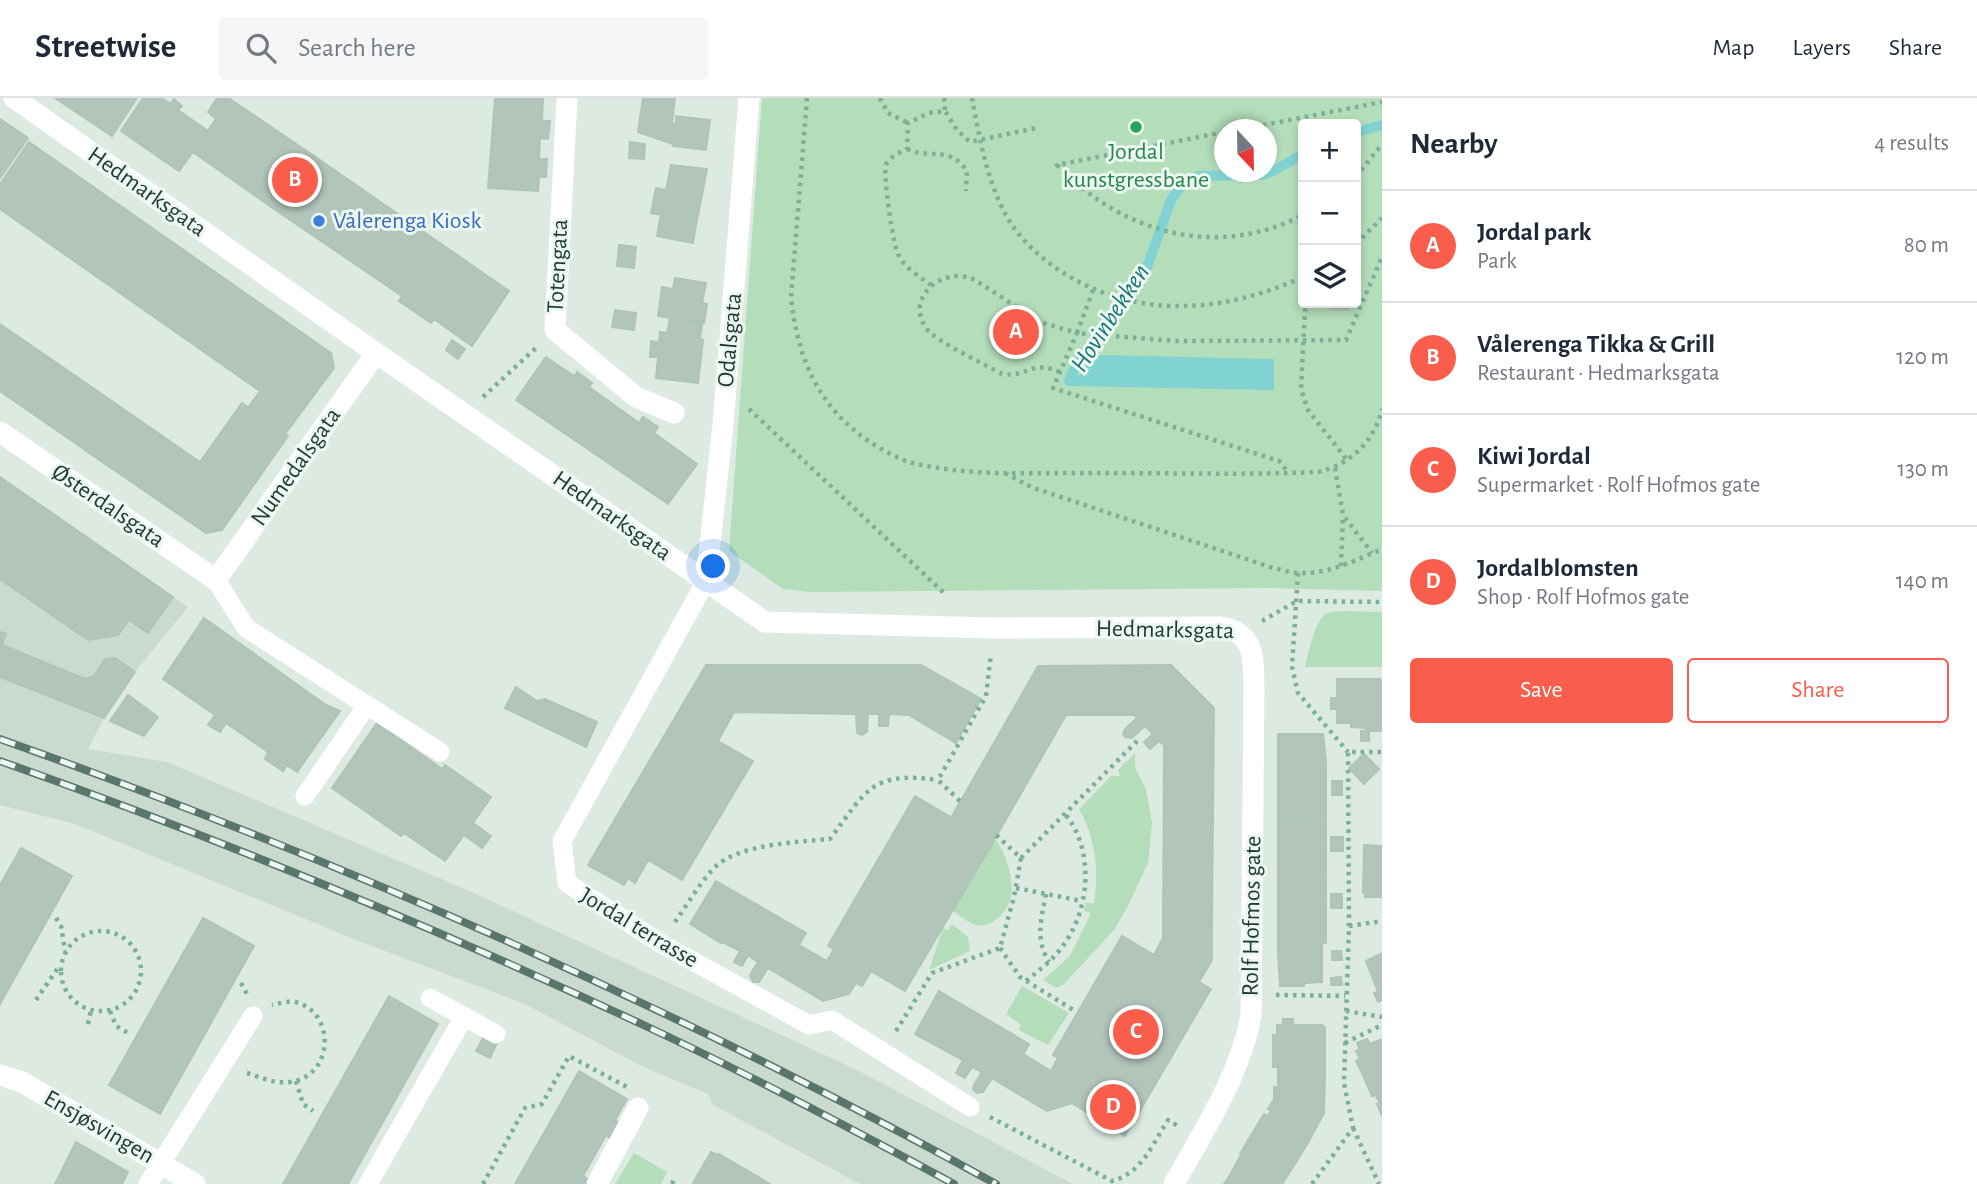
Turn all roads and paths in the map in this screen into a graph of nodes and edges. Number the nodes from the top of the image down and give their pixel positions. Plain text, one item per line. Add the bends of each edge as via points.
1 (14, 98) edge
2 (567, 98) edge
3 (749, 98) edge
4 (807, 98) edge
5 (880, 98) edge
6 (944, 98) edge
7 (972, 98) edge
8 (1382, 102) edge
9 (945, 111) junction
10 (1277, 122) edge
11 (908, 123) junction
12 (1036, 128) dead end
13 (1214, 134) edge
14 (981, 141) junction
15 (1382, 144) edge
16 (907, 149) junction
17 (1361, 171) edge
18 (966, 191) dead end
19 (1298, 217) edge
20 (1382, 218) edge
21 (1361, 239) edge
22 (1382, 257) edge
23 (1298, 279) edge
24 (931, 285) junction
25 (1093, 290) junction
26 (1307, 308) edge
27 (555, 330) junction
28 (1077, 333) junction
29 (1303, 339) junction
30 (376, 353) junction
31 (1060, 372) junction
32 (726, 387) junction
33 (1382, 409) edge
34 (674, 413) dead end
35 (465, 414) junction
36 (0, 432) edge
37 (1347, 460) junction
38 (1335, 468) junction
39 (1004, 472) junction
40 (1289, 473) junction
41 (1343, 516) junction
42 (1382, 549) edge
43 (1372, 553) junction
44 (1341, 566) junction
45 (1298, 573) junction
46 (216, 580) junction
47 (706, 581) junction
48 (944, 593) dead end
49 (1297, 601) junction
50 (1382, 602) edge
51 (993, 628) junction
52 (1240, 634) junction
53 (367, 705) junction
54 (1139, 739) dead end
55 (440, 752) dead end
56 (1348, 752) junction
57 (1382, 752) edge
58 (938, 780) junction
59 (304, 796) dead end
60 (960, 801) dead end
61 (1065, 814) junction
62 (996, 835) dead end
63 (1021, 858) junction
64 (1016, 888) junction
65 (1046, 894) junction
66 (1082, 901) junction
67 (56, 918) dead end
68 (1382, 921) edge
69 (1349, 926) junction
70 (660, 943) junction
71 (1000, 948) junction
72 (65, 951) junction
73 (1049, 962) junction
74 (61, 964) junction
75 (1026, 981) junction
76 (1273, 995) dead end
77 (1345, 996) junction
78 (430, 998) dead end
79 (36, 1000) dead end
80 (91, 1010) junction
81 (110, 1011) junction
82 (1076, 1011) dead end
83 (1346, 1011) junction
84 (253, 1016) joint
85 (464, 1017) junction
86 (1382, 1017) edge
87 (88, 1024) dead end
88 (1382, 1025) edge
89 (130, 1034) dead end
90 (496, 1034) dead end
91 (1345, 1043) junction
92 (883, 1053) junction
93 (245, 1073) dead end
94 (0, 1075) edge
95 (296, 1081) junction
96 (635, 1098) joint
97 (970, 1107) joint
98 (313, 1111) dead end
99 (1353, 1128) junction
100 (1199, 1140) junction
101 (160, 1162) junction
102 (148, 1184) edge
103 (195, 1184) edge
104 (368, 1184) edge
105 (483, 1184) edge
106 (597, 1184) edge
107 (1174, 1184) edge
108 (1312, 1184) edge
109 (1379, 1184) edge

1 - 30 street, Hedmarksgata
2 - 27 street, Totengata
3 - 32 street, Odalsgata
4 - 39 path via 791,298 795,331 816,387 861,436 910,463 944,470
5 - 11 path via 888,113
6 - 9 path
7 - 14 path
8 - 10 path
9 - 11 path
9 - 14 path via 965,139
11 - 16 path
12 - 14 path
13 - 19 path via 1057,165 1083,191 1111,209 1153,229 1180,235 1239,235
14 - 25 path via 1013,226 1049,264
15 - 17 path
16 - 18 path via 958,159 969,177
16 - 24 path via 891,158 885,169 894,247 902,262
20 - 21 path
22 - 29 path via 1346,340
23 - 25 path via 1261,294 1202,306 1140,305
24 - 28 path via 947,277 967,276 1040,322
24 - 31 path via 920,308 931,334 1002,374 1037,366
25 - 28 path
26 - 29 path
27 - 34 street, Totengata via 636,397
27 - 35 path
28 - 29 path via 1175,341
28 - 31 path
29 - 37 path via 1301,388 1308,410
30 - 35 street, Hedmarksgata
30 - 46 street, Numedalsgata
31 - 40 path via 1053,388 1279,461
32 - 47 street, Odalsgata
32 - 48 path
33 - 37 path via 1374,434
35 - 47 street, Hedmarksgata
36 - 46 street, Østerdalsgata
37 - 38 path
38 - 40 path
38 - 41 path
39 - 40 path
39 - 45 path via 1031,487
41 - 43 path
41 - 44 path
42 - 43 path
43 - 44 path
44 - 45 path
45 - 49 path
46 - 53 lane via 246,628
47 - 51 street, Hedmarksgata via 765,622
47 - 70 lane, Jordal terrasse via 562,841 567,883
49 - 50 path
49 - 52 path, Hedmarksgata
49 - 56 path via 1292,667 1298,693
51 - 52 street, Hedmarksgata via 1222,627
51 - 58 path via 986,696
52 - 100 street, Rolf Hofmos gate via 1252,652 1254,690 1251,1016 1239,1061
53 - 55 lane
53 - 59 lane
54 - 61 path
56 - 57 path
56 - 69 path
58 - 60 path
58 - 70 path via 911,776 884,780 866,793 830,839 778,843 729,857 714,868
61 - 63 path
61 - 66 path via 1083,851
62 - 63 path
63 - 64 path
64 - 65 path
64 - 71 path
65 - 66 path
65 - 73 path via 1038,932
66 - 73 path via 1074,929
67 - 72 path
68 - 69 path
69 - 77 path
70 - 92 lane, Jordal terrasse via 808,1025 832,1020
71 - 75 path
71 - 92 path via 932,973
72 - 74 path
72 - 81 path via 73,941 97,930 123,937 133,946 139,958 139,984 132,996
73 - 75 path
74 - 79 path
74 - 80 path via 65,990 72,1000
75 - 82 path
76 - 77 path
77 - 83 path
78 - 85 lane
80 - 81 path
80 - 87 path
81 - 89 path via 116,1026
83 - 86 path
83 - 91 path
84 - 95 path via 289,1001 301,1003 320,1024 325,1039 322,1060 314,1072
84 - 101 lane
85 - 90 lane
85 - 104 lane
88 - 91 path
91 - 99 path via 1344,1083
92 - 97 lane, Jordal terrasse
93 - 95 path via 279,1082
94 - 101 street, Ensjøsvingen via 22,1082
95 - 98 path via 303,1104
96 - 105 path via 569,1056 542,1104 525,1108
96 - 106 street
97 - 100 path via 1112,1181 1127,1177 1140,1165 1168,1120
99 - 108 path
99 - 109 path
100 - 107 street, Rolf Hofmos gate
101 - 102 lane
101 - 103 street, Ensjøsvingen

